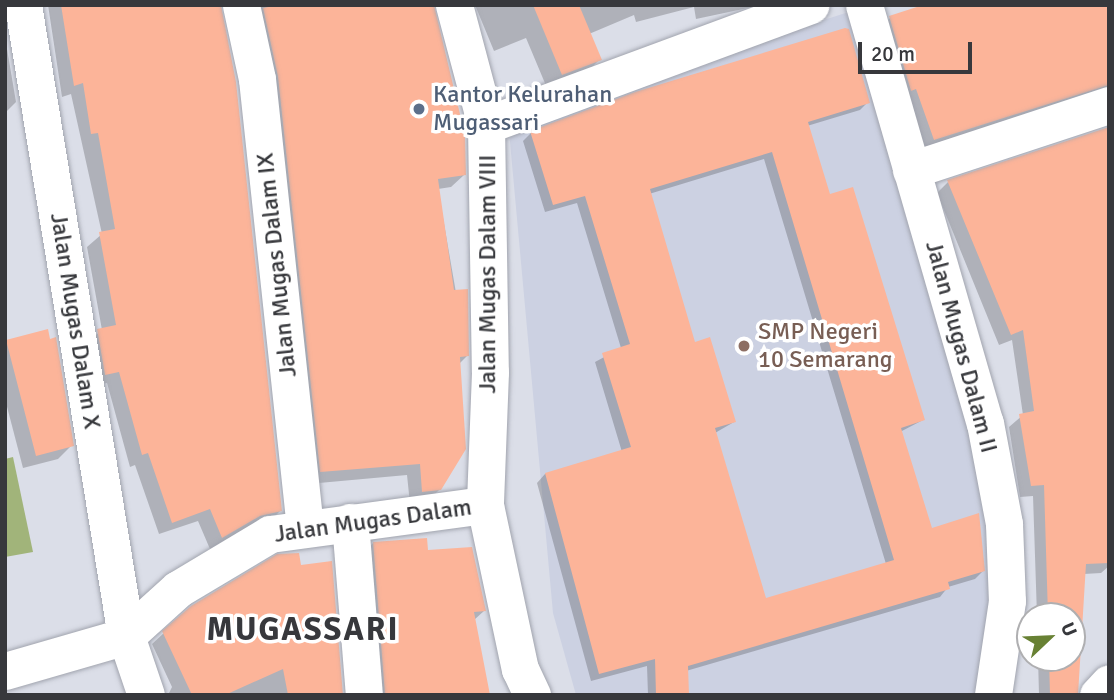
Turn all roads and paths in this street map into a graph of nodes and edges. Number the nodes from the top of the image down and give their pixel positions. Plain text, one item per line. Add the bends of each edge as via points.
1 (23, 5) edge
2 (241, 5) edge
3 (454, 5) edge
4 (811, 5) edge
5 (864, 5) edge
6 (1109, 105) edge
7 (486, 125) junction
8 (911, 170) junction
9 (485, 505) junction
10 (350, 522) junction
11 (305, 527) junction
12 (126, 636) junction
13 (5, 671) edge
14 (1109, 683) edge
15 (146, 695) edge
16 (363, 695) edge
17 (532, 695) edge
18 (993, 695) edge
19 (1098, 695) edge

1 - 12 street, Jalan Mugas Dalam X
2 - 11 street, Jalan Mugas Dalam IX via 257,79
3 - 7 street, Jalan Mugas Dalam VIII
4 - 7 street
5 - 8 street, Jalan Mugas Dalam II
6 - 8 street
7 - 9 street, Jalan Mugas Dalam VIII via 490,372
8 - 18 street, Jalan Mugas Dalam II via 985,423 1004,524 1007,601
9 - 10 street, Jalan Mugas Dalam
9 - 17 street via 520,669
10 - 11 street, Jalan Mugas Dalam
10 - 16 street
11 - 12 street, Jalan Mugas Dalam via 270,534 233,554 178,589
12 - 13 street, Jalan Mugas Dalam
12 - 15 street
14 - 19 street

